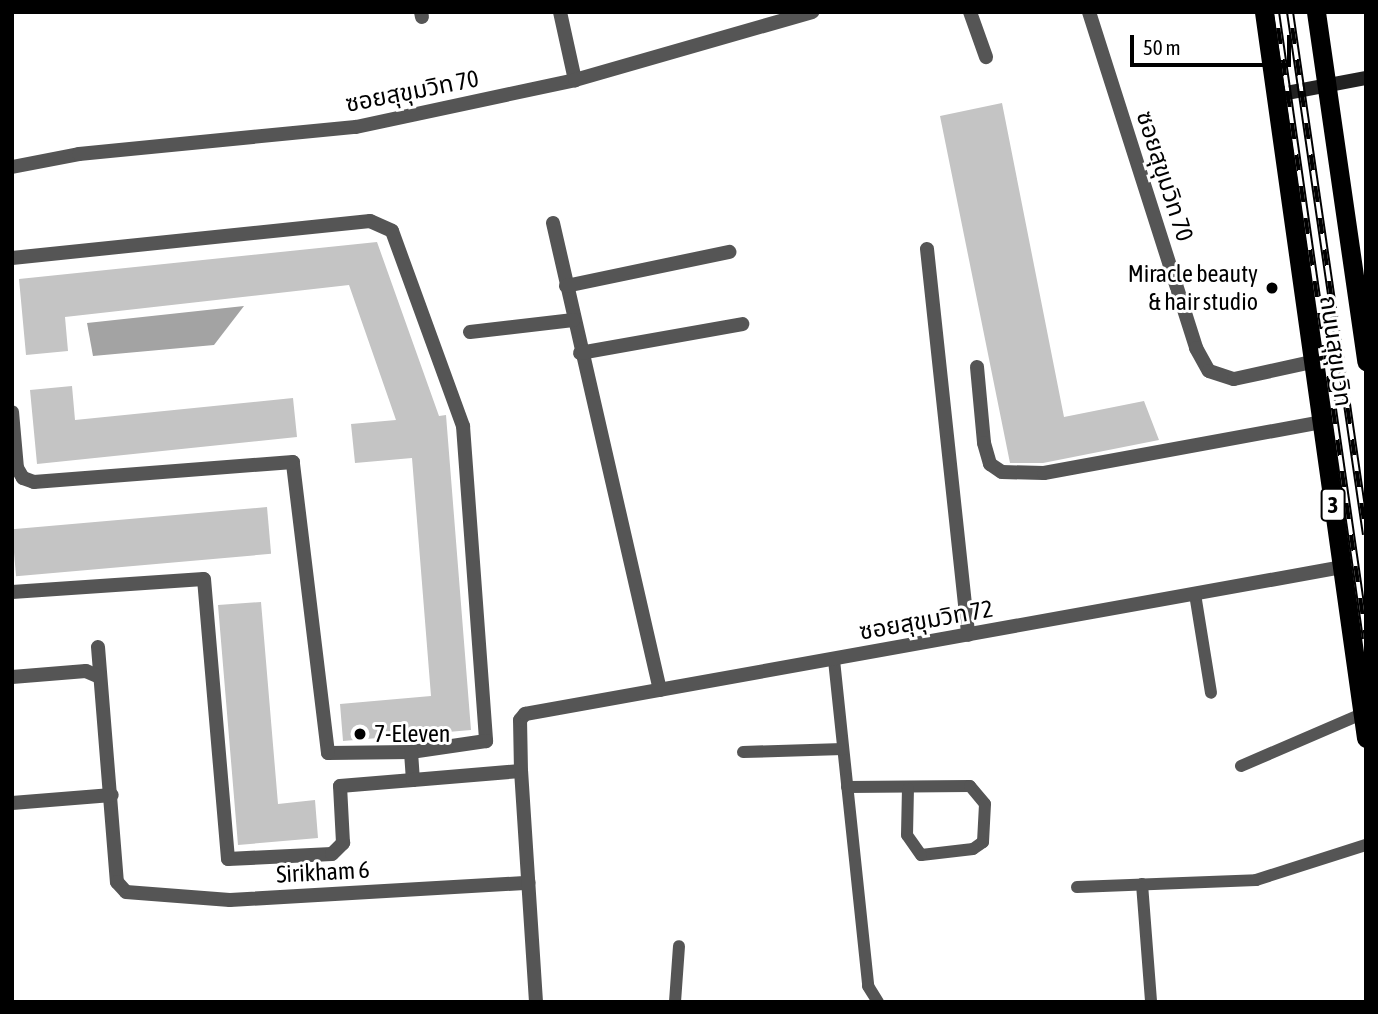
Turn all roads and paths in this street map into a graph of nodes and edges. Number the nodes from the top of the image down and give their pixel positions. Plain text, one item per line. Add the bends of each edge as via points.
1 (560, 12) edge
2 (812, 12) edge
3 (970, 12) edge
4 (1089, 12) edge
5 (1264, 12) edge
6 (1317, 12) edge
7 (986, 57) dead end
8 (1366, 78) edge
9 (575, 80) junction
10 (1327, 84) junction
11 (1276, 94) junction
12 (12, 167) edge
13 (553, 223) dead end
14 (927, 249) dead end
15 (729, 251) dead end
16 (12, 258) edge
17 (566, 286) junction
18 (573, 320) junction
19 (741, 324) dead end
20 (470, 331) dead end
21 (580, 353) junction
22 (1312, 362) junction
23 (1366, 362) edge
24 (977, 367) dead end
25 (12, 412) edge
26 (1321, 422) junction
27 (1343, 567) junction
28 (12, 593) edge
29 (1195, 594) junction
30 (968, 635) junction
31 (97, 647) dead end
32 (834, 660) junction
33 (97, 676) junction
34 (12, 677) edge
35 (660, 690) junction
36 (1211, 693) dead end
37 (1362, 713) junction
38 (1366, 738) edge
39 (843, 749) junction
40 (411, 752) junction
41 (743, 752) dead end
42 (1241, 766) dead end
43 (521, 771) junction
44 (413, 780) junction
45 (847, 787) junction
46 (908, 789) junction
47 (112, 795) junction
48 (12, 803) edge
49 (1366, 845) edge
50 (529, 883) junction
51 (1142, 884) junction
52 (1077, 887) dead end
53 (679, 946) dead end
54 (536, 1002) edge
55 (675, 1002) edge
56 (878, 1002) edge
57 (1152, 1002) edge

1 - 9 street
2 - 9 street, ซอยสุขุมวิท 70
3 - 7 street
4 - 22 street, ซอยสุขุมวิท 70 via 1196,348 1209,371 1234,379
5 - 11 highway, ถนนสุขุมวิท / 3
6 - 10 highway, ถนนสุขุมวิท
8 - 10 main road
9 - 12 street, ซอยสุขุมวิท 70 via 356,127 79,153
10 - 11 main road
10 - 23 highway, ถนนสุขุมวิท
11 - 22 highway, ถนนสุขุมวิท / 3
13 - 17 street
14 - 30 street
15 - 17 street
16 - 40 street via 370,222 392,230 463,426 488,732 486,741 479,744
17 - 18 street
18 - 20 street
18 - 21 street
19 - 21 street
21 - 35 street
22 - 26 highway, ถนนสุขุมวิท / 3
24 - 26 street via 984,443 990,464 1002,472 1044,473
25 - 40 street via 16,468 23,478 34,482 293,461 324,747 334,756
26 - 27 highway, ถนนสุขุมวิท / 3
27 - 29 street, ซอยสุขุมวิท 72
27 - 37 highway, ถนนสุขุมวิท / 3
28 - 44 street via 204,579 228,859 332,854 342,843 340,786
29 - 30 street, ซอยสุขุมวิท 72
29 - 36 lane
30 - 32 street, ซอยสุขุมวิท 72
31 - 33 street
32 - 35 street, ซอยสุขุมวิท 72
32 - 39 lane
33 - 34 street via 86,671
33 - 47 street via 103,690
35 - 43 street, ซอยสุขุมวิท 72 via 531,713 520,720
37 - 38 highway, ถนนสุขุมวิท / 3
37 - 42 lane
39 - 41 lane
39 - 45 lane
40 - 44 street
43 - 44 street
43 - 50 street
45 - 46 lane via 893,783
45 - 56 lane via 869,986
46 - 46 lane via 970,786 978,791 985,804 983,842 973,849 921,855 907,835
47 - 48 street
47 - 50 street, Sirikham 6 via 121,889 230,900
49 - 51 lane via 1256,880
50 - 54 street
51 - 52 lane
51 - 57 lane
53 - 55 lane

